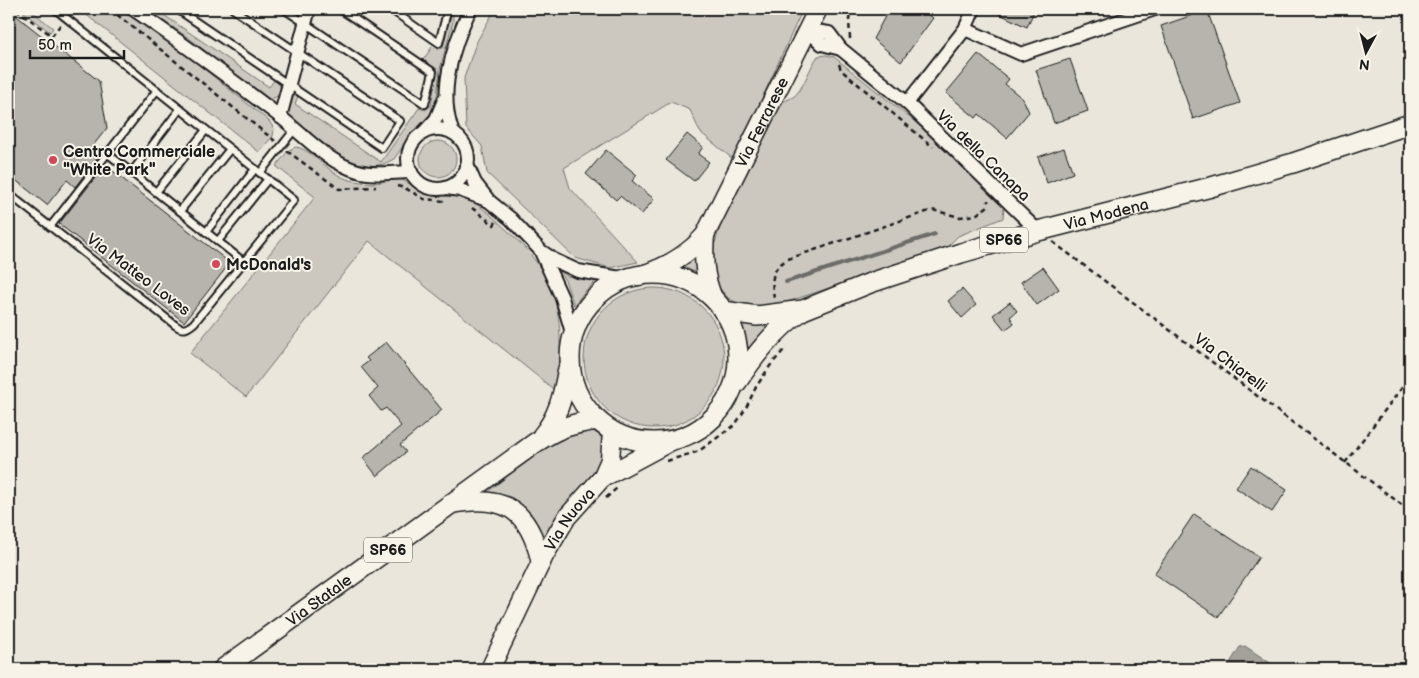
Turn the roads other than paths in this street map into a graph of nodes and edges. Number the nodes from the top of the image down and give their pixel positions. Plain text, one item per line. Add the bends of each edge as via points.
1 (55, 9) edge
2 (133, 9) edge
3 (177, 9) edge
4 (233, 9) edge
5 (284, 9) edge
6 (309, 9) edge
7 (340, 9) edge
8 (390, 9) edge
9 (442, 9) edge
10 (470, 9) edge
11 (818, 9) edge
12 (974, 9) edge
13 (1155, 9) edge
14 (305, 22) junction
15 (965, 29) junction
16 (808, 30) junction
17 (297, 52) junction
18 (289, 85) junction
19 (157, 90) junction
20 (447, 93) junction
21 (907, 102) junction
22 (180, 109) junction
23 (280, 117) junction
24 (1410, 124) edge
25 (295, 129) junction
26 (206, 130) junction
27 (424, 132) junction
28 (453, 133) junction
29 (230, 149) junction
30 (107, 153) junction
31 (408, 154) junction
32 (467, 165) junction
33 (257, 171) junction
34 (411, 172) junction
35 (131, 173) junction
36 (380, 173) junction
37 (268, 179) junction
38 (447, 188) junction
39 (156, 192) junction
40 (9, 194) edge
41 (489, 201) junction
42 (180, 211) junction
43 (50, 227) junction
44 (1038, 231) junction
45 (206, 232) junction
46 (705, 235) junction
47 (218, 241) junction
48 (541, 251) junction
49 (244, 262) junction
50 (633, 277) junction
51 (718, 305) junction
52 (778, 321) junction
53 (573, 336) junction
54 (569, 361) junction
55 (733, 388) junction
56 (597, 420) junction
57 (612, 432) junction
58 (673, 440) junction
59 (536, 443) junction
60 (602, 478) junction
61 (451, 504) junction
62 (541, 563) junction
63 (223, 669) edge
64 (490, 669) edge

1 - 19 lane, Via Matteo Loves
2 - 23 street
3 - 18 lane
4 - 17 lane
5 - 14 lane
6 - 14 street
7 - 14 lane via 433,72 425,104
8 - 9 lane via 440,43 446,12
10 - 20 street via 455,48
11 - 16 main road, Via Ferrarese
12 - 15 street
13 - 15 street via 1021,54
14 - 17 street
15 - 21 street
16 - 21 street, Via della Canapa via 829,33 843,51
16 - 46 main road, Via Ferrarese
17 - 18 street
17 - 18 lane via 400,121 382,148
18 - 23 street
19 - 22 lane, Via Matteo Loves
19 - 30 lane
20 - 27 street via 436,118
20 - 28 street via 447,114
21 - 44 street, Via della Canapa
22 - 26 lane, Via Matteo Loves
22 - 35 lane
23 - 25 street
24 - 44 main road, Via Modena / SP66 via 1211,187
25 - 33 lane
25 - 36 street via 333,160 356,171
26 - 29 lane, Via Matteo Loves
26 - 39 lane
27 - 28 street via 434,129
27 - 31 street via 411,145
28 - 32 street via 467,150
29 - 33 lane, Via Matteo Loves
29 - 42 lane
30 - 35 lane
30 - 43 lane
31 - 34 street
31 - 36 street
32 - 38 street via 460,179
32 - 41 street via 475,183
33 - 37 lane, Via Matteo Loves
33 - 45 lane
34 - 36 street
34 - 38 street via 430,188
35 - 39 lane
37 - 47 lane
37 - 49 lane, Via Matteo Loves via 294,200
38 - 41 street
39 - 42 lane
40 - 43 lane, Via Matteo Loves
41 - 48 street
42 - 45 lane
43 - 49 lane, Via Matteo Loves via 183,329 194,323
44 - 52 main road, Via Modena / SP66 via 908,270
45 - 47 lane
46 - 50 main road, Via Ferrarese via 677,260
46 - 51 main road, Via Ferrarese via 704,272
47 - 49 lane
48 - 50 street via 578,271
48 - 53 street via 562,298
50 - 51 main road, Via Modena / SP66 via 659,274 680,278 703,290
50 - 53 main road, Via Modena / SP66 via 596,296 579,320
51 - 52 main road, Via Modena / SP66
51 - 55 main road, Via Modena / SP66 via 732,328 738,352
52 - 55 main road, Via Modena / SP66
53 - 54 main road, Via Modena / SP66
54 - 56 main road, Via Modena / SP66 via 578,394
54 - 59 main road, Via Statale / SP66 via 558,412
55 - 58 main road, Via Modena / SP66 via 717,414 706,424
56 - 57 main road, Via Modena / SP66
56 - 59 main road, Via Statale / SP66 via 572,424
57 - 58 main road, Via Modena / SP66 via 651,443
57 - 60 main road, Via Nuova via 610,460
58 - 60 main road, Via Nuova
59 - 61 main road, Via Statale / SP66
60 - 62 main road, Via Nuova via 567,517
61 - 62 main road, Via Nuova via 489,500 514,510 534,538
61 - 63 main road, Via Statale / SP66
62 - 64 main road, Via Nuova

